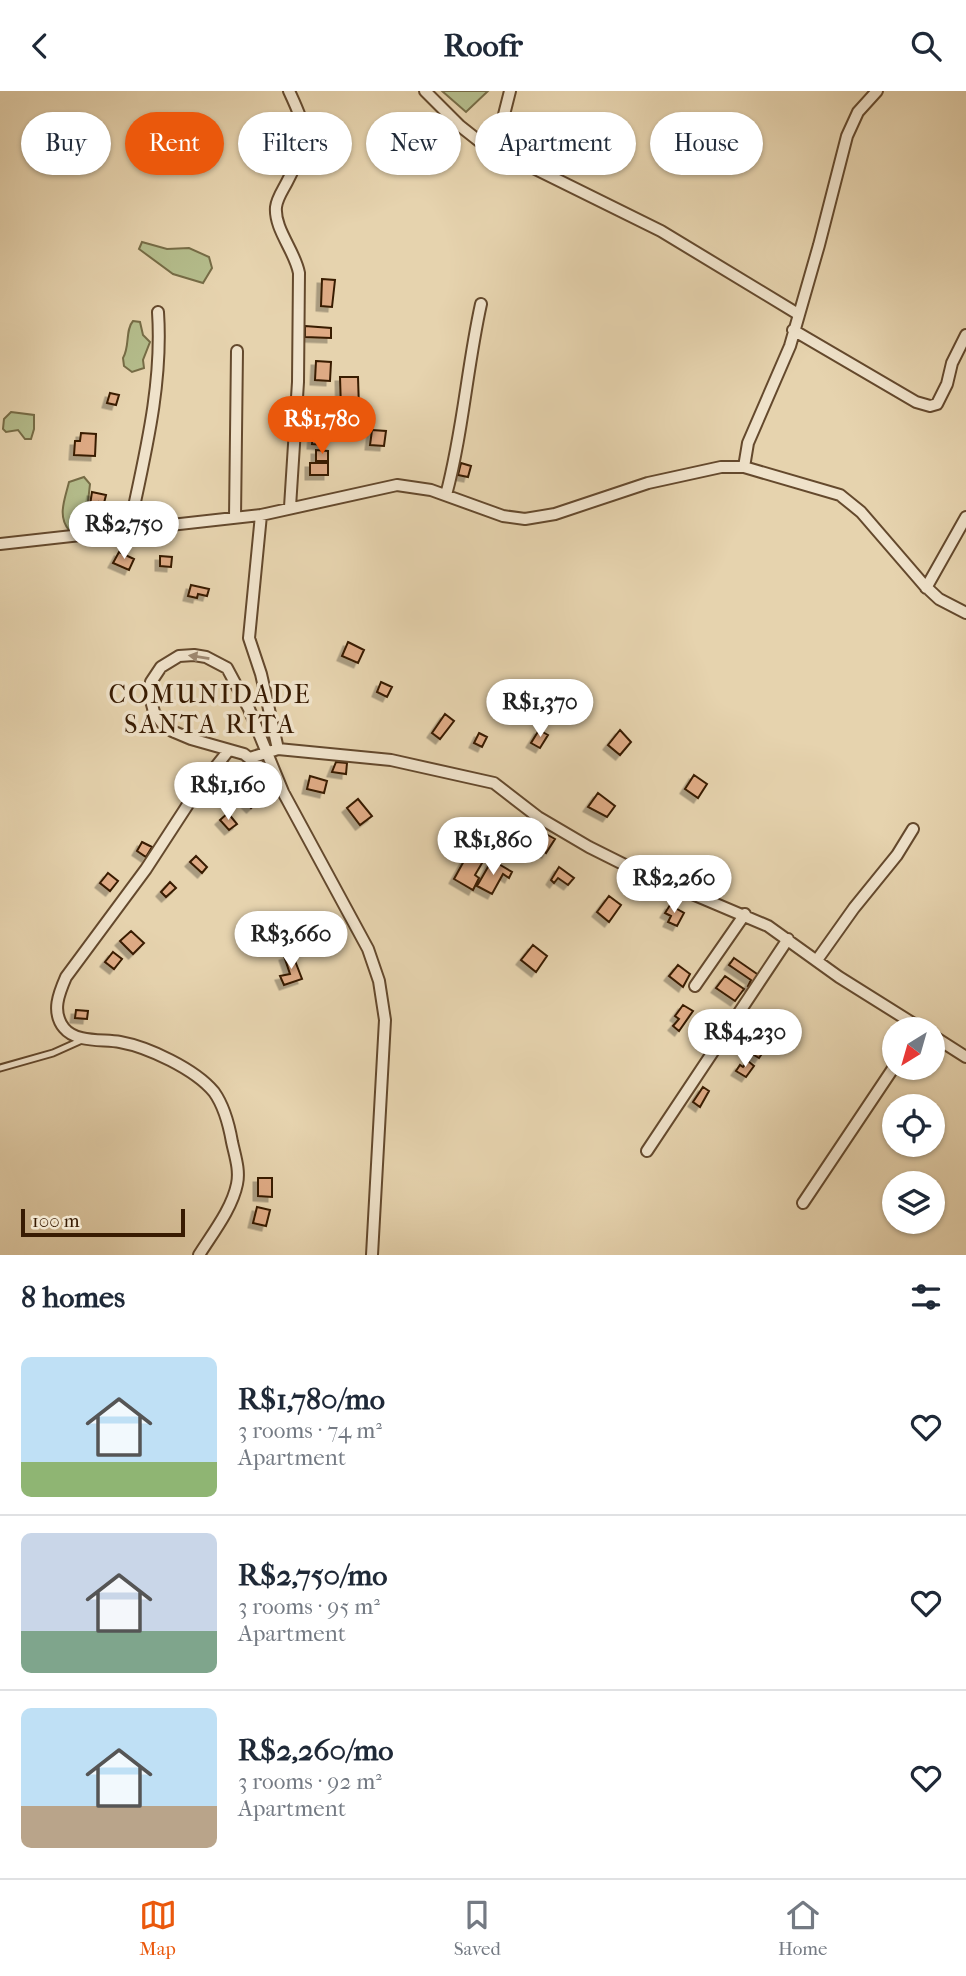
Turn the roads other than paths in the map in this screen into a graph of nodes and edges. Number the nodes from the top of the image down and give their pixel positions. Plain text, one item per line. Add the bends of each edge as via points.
1 (289, 91) edge
2 (425, 91) edge
3 (510, 91) edge
4 (877, 91) edge
5 (505, 112) edge
6 (475, 138) edge
7 (546, 175) edge
8 (481, 304) dead end
9 (158, 312) dead end
10 (798, 314) junction
11 (793, 330) junction
12 (966, 335) edge
13 (237, 351) dead end
14 (744, 467) junction
15 (446, 495) junction
16 (290, 507) junction
17 (261, 515) junction
18 (966, 517) edge
19 (235, 518) junction
20 (129, 530) junction
21 (0, 544) edge
22 (926, 588) junction
23 (966, 613) edge
24 (229, 750) junction
25 (272, 751) junction
26 (250, 758) junction
27 (284, 792) junction
28 (913, 829) dead end
29 (745, 914) junction
30 (788, 939) junction
31 (817, 960) junction
32 (695, 986) dead end
33 (902, 1017) edge
34 (85, 1038) junction
35 (945, 1044) edge
36 (966, 1057) edge
37 (0, 1068) edge
38 (885, 1080) edge
39 (647, 1151) dead end
40 (803, 1203) dead end
41 (199, 1255) edge
42 (372, 1255) edge

1 - 16 street via 305,132 276,207 299,273
2 - 6 street
3 - 5 street
4 - 10 street via 858,112 847,136
7 - 10 street via 661,231
8 - 15 street
9 - 20 street via 156,395
10 - 11 street
11 - 12 street via 930,406 942,395
11 - 14 street via 748,443
13 - 19 street
14 - 15 street via 721,467 648,484 526,519 503,516
14 - 22 street via 840,495 861,512
15 - 16 street via 397,485
16 - 17 street
17 - 19 street
17 - 25 street via 249,638 261,674
18 - 22 street
19 - 20 street
20 - 21 street
22 - 23 street
25 -> 24 street via 227,668 194,655 180,656 161,667 149,693 162,723 191,739
24 - 26 street
24 - 34 street via 66,977 59,993 59,1019 65,1030
25 - 26 street
25 - 27 street
25 - 29 street via 391,760 494,783 538,817 589,847
26 - 27 street
27 - 42 street via 368,949 383,1003
28 - 31 street
29 - 30 street
29 - 32 street
30 - 31 street
30 - 39 street
31 - 33 street
34 - 37 lane
34 - 41 street via 120,1042 184,1068 214,1093 225,1113 238,1183
35 - 36 street
38 - 40 street

